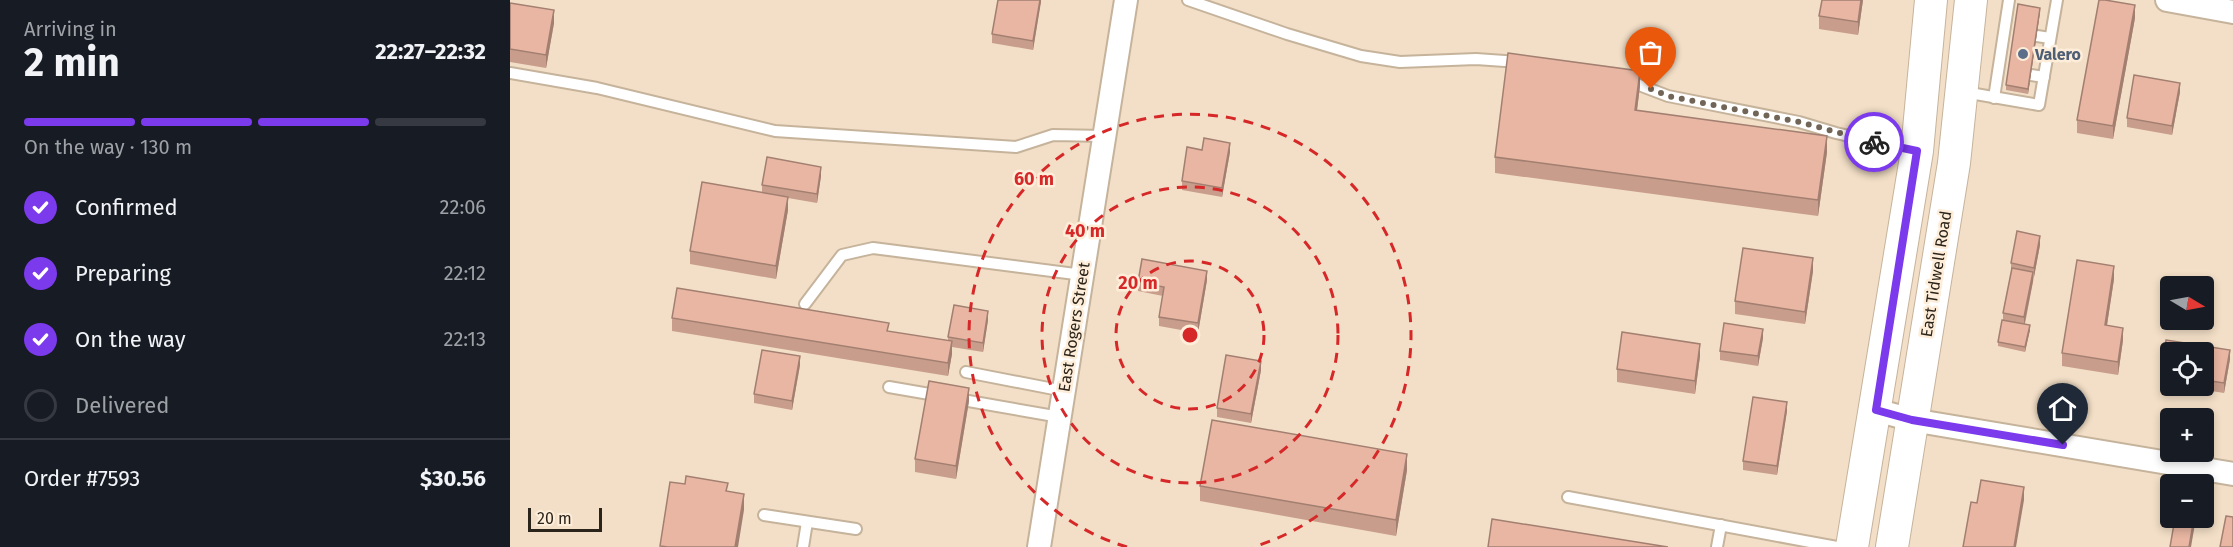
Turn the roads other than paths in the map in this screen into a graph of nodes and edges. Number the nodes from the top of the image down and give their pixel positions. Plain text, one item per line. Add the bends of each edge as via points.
1 (1126, 0) edge
2 (1188, 0) edge
3 (1931, 0) edge
4 (1971, 0) edge
5 (2008, 0) edge
6 (2057, 0) edge
7 (2167, 0) edge
8 (2233, 12) edge
9 (2037, 36) edge
10 (2050, 38) junction
11 (1531, 64) edge
12 (510, 73) edge
13 (2031, 75) edge
14 (1618, 76) edge
15 (2044, 77) junction
16 (1961, 92) junction
17 (1994, 98) junction
18 (1105, 136) junction
19 (1917, 151) junction
20 (1083, 274) junction
21 (805, 304) dead end
22 (966, 372) dead end
23 (889, 387) dead end
24 (1064, 391) junction
25 (1876, 410) junction
26 (1060, 417) junction
27 (1912, 420) junction
28 (2233, 474) edge
29 (1568, 497) dead end
30 (764, 515) dead end
31 (807, 522) junction
32 (1721, 525) junction
33 (856, 529) dead end
34 (803, 547) edge
35 (1042, 547) edge
36 (1717, 547) edge
37 (1837, 547) edge
38 (1852, 547) edge
39 (1892, 547) edge

1 - 18 street, East Rogers Street
2 - 11 lane via 1361,56 1400,62 1476,59
3 - 19 main road
4 - 16 main road, East Tidwell Road
5 - 17 lane via 2009,32
6 - 10 lane
7 - 8 street
9 - 10 lane
10 - 15 lane
12 - 18 lane via 597,88 775,131 1016,147 1053,135
13 - 15 lane
14 - 19 lane via 1668,96
15 - 17 lane via 2038,105
16 - 17 lane
16 - 27 main road, East Tidwell Road via 1954,163
18 - 20 street, East Rogers Street
19 - 25 main road
20 - 21 lane via 873,248 842,255
20 - 24 street, East Rogers Street
22 - 24 lane
23 - 26 lane
24 - 26 street, East Rogers Street
25 - 27 street
25 - 38 main road
26 - 35 street, East Rogers Street
27 - 28 street
27 - 39 main road, East Tidwell Road
29 - 32 lane
30 - 31 lane
31 - 33 lane
31 - 34 lane
32 - 36 lane
32 - 37 lane

